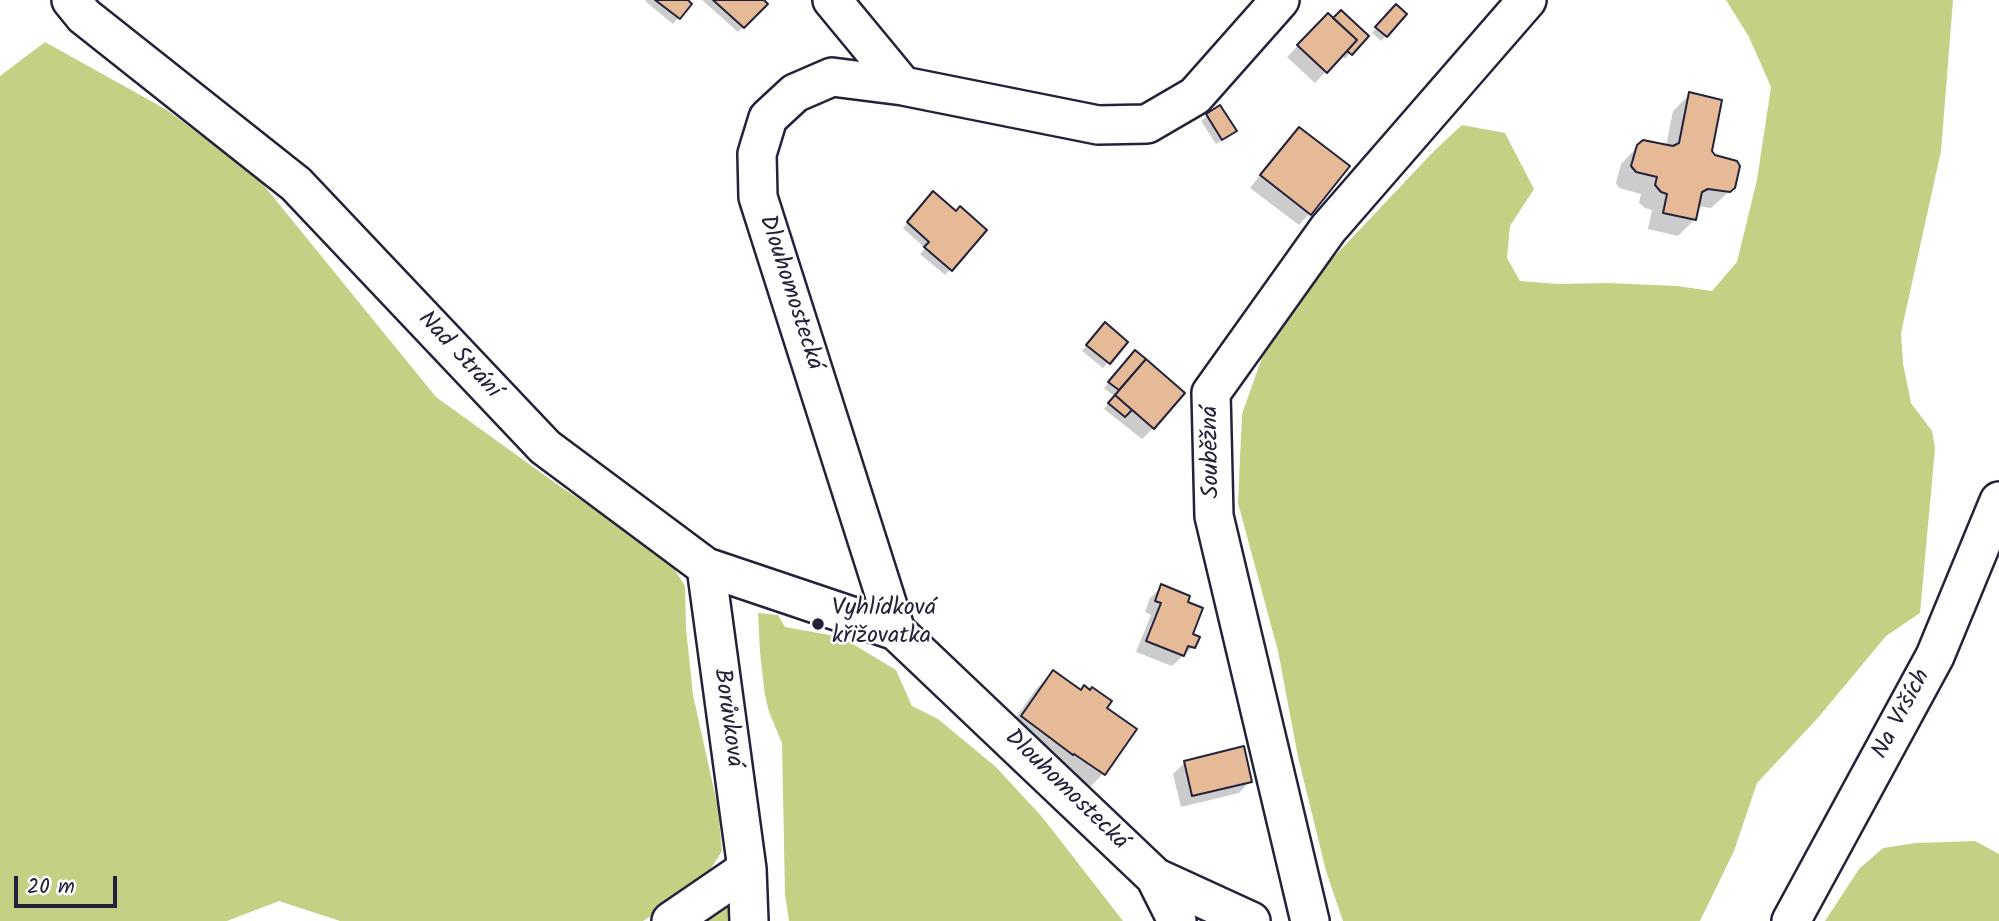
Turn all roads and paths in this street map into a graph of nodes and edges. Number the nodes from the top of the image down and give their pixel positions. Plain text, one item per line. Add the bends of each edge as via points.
1 (71, 0) edge
2 (832, 0) edge
3 (1280, 0) edge
4 (1527, 0) edge
5 (903, 86) junction
6 (1999, 501) edge
7 (706, 566) junction
8 (896, 631) junction
9 (747, 869) junction
10 (1156, 877) junction
11 (671, 921) edge
12 (749, 921) edge
13 (1177, 921) edge
14 (1251, 921) edge
15 (1310, 921) edge
16 (1791, 921) edge

1 - 7 street, Nad Strání via 84,16 296,184 545,447
2 - 5 street
3 - 5 street, Dlouhomostecká via 1195,96 1147,124 1098,125
4 - 15 street, Souběžná via 1328,229 1211,393 1214,516
5 - 8 street, Dlouhomostecká via 832,77 796,93 768,118 757,154 758,197
6 - 16 street, Na Vrších via 1935,656
7 - 8 street, Nad Strání
7 - 9 street, Borůvková
8 - 10 street, Dlouhomostecká
9 - 11 street
9 - 12 street, Borůvková
10 - 13 street, Dlouhomostecká
10 - 14 street

